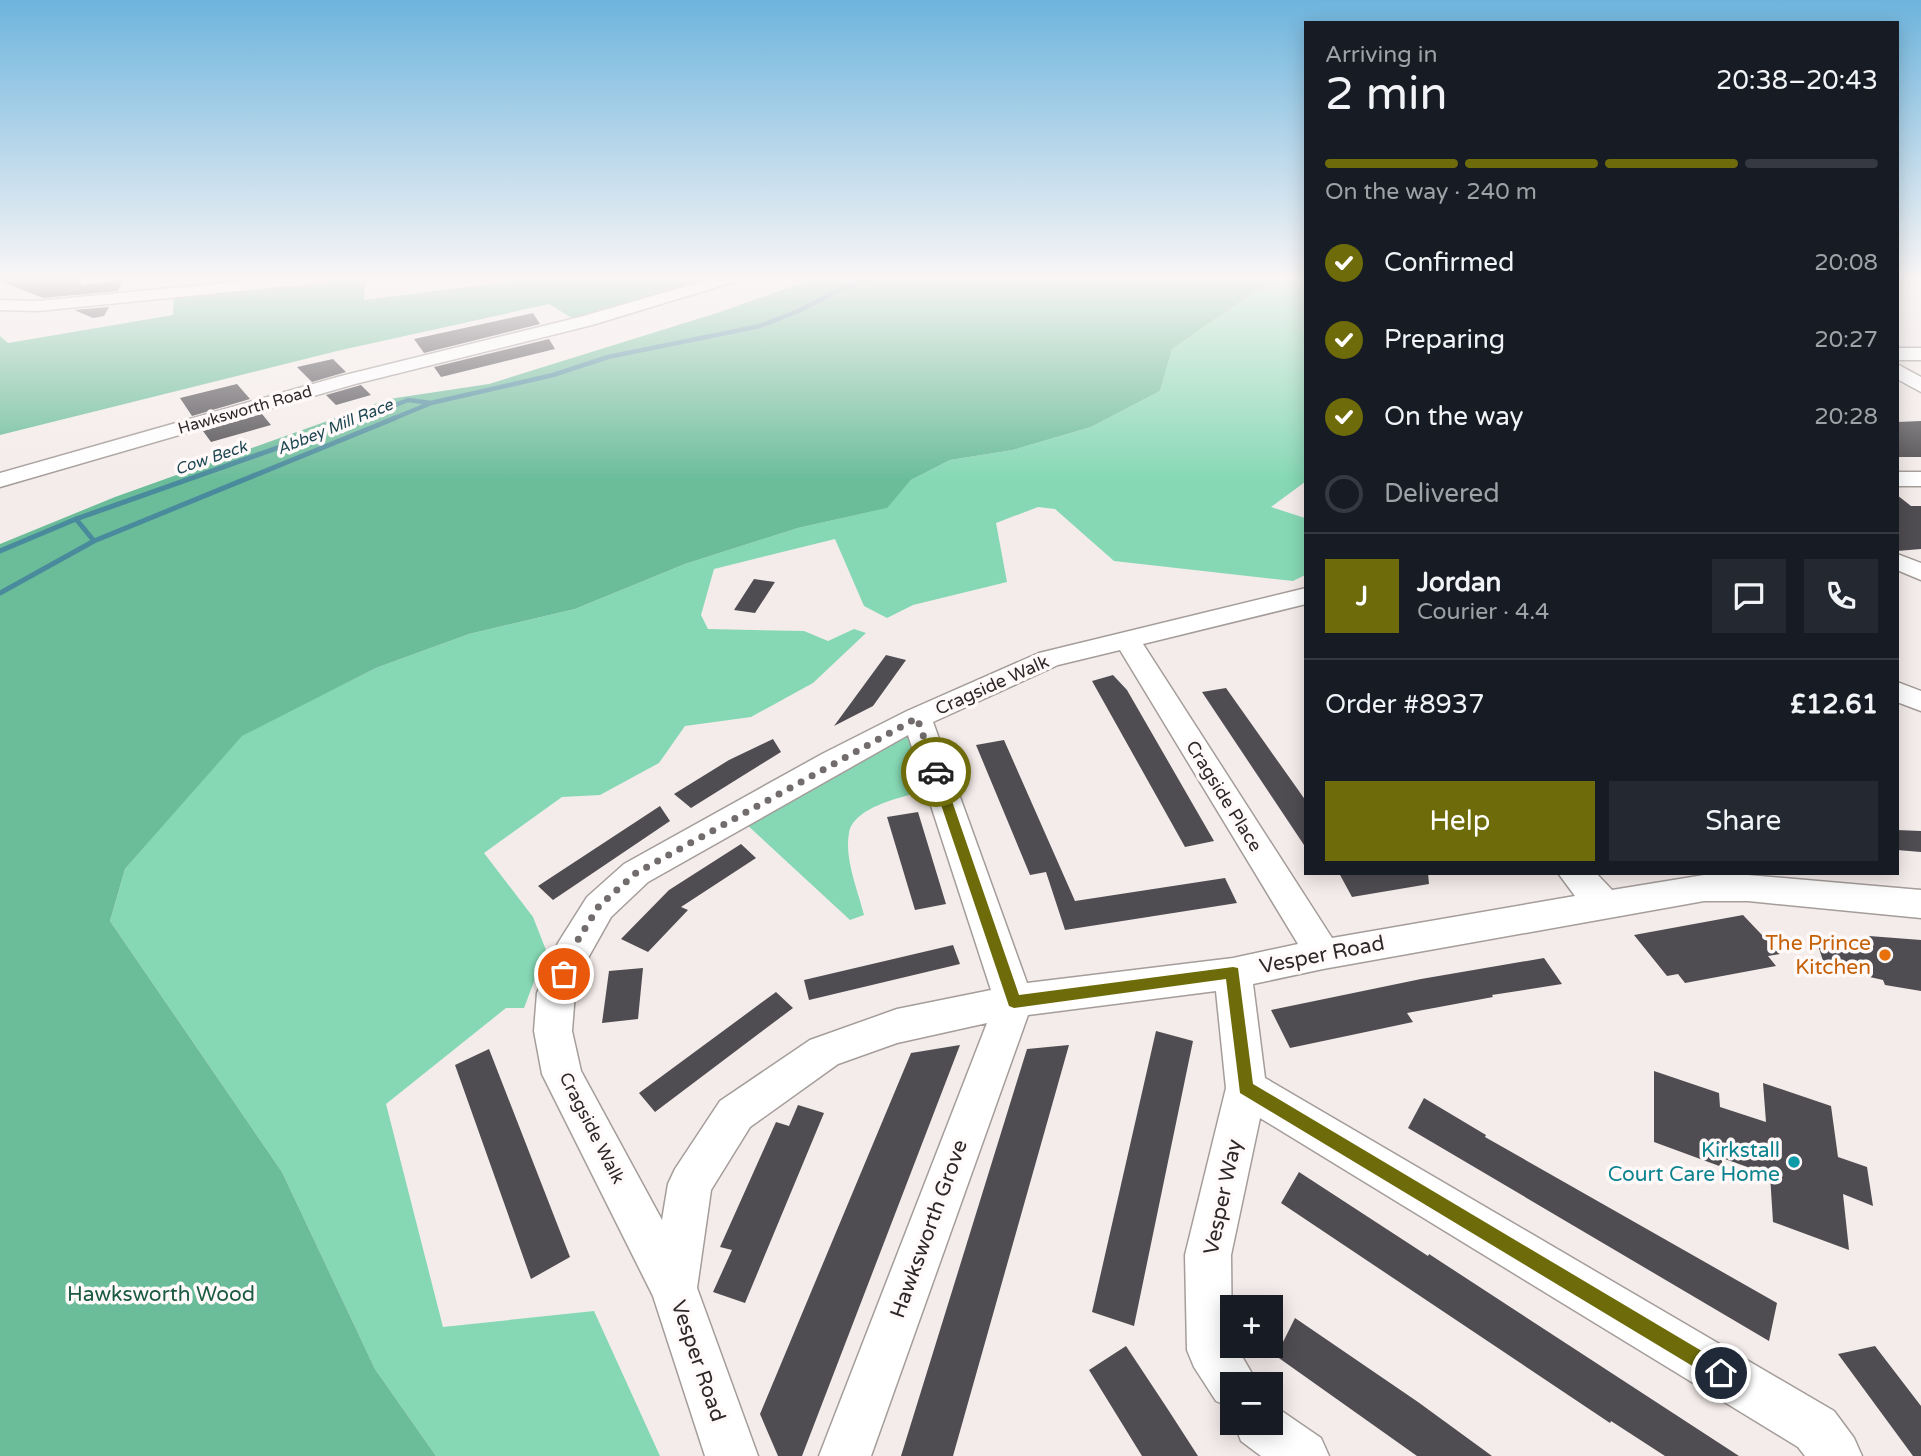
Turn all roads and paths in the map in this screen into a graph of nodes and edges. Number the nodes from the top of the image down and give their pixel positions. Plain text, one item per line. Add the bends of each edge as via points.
1 (492, 345) edge
2 (1899, 354) edge
3 (1921, 354) edge
4 (1899, 371) edge
5 (1921, 386) edge
6 (1921, 479) edge
7 (0, 480) edge
8 (1899, 480) edge
9 (1899, 562) edge
10 (1921, 572) edge
11 (1304, 596) edge
12 (1126, 638) junction
13 (1899, 692) edge
14 (1921, 702) edge
15 (917, 718) junction
16 (1577, 875) edge
17 (1603, 904) junction
18 (1921, 904) edge
19 (1323, 954) junction
20 (1233, 973) junction
21 (1014, 1001) junction
22 (1246, 1088) junction
23 (674, 1288) junction
24 (1225, 1372) edge
25 (1275, 1435) edge
26 (733, 1456) edge
27 (845, 1456) edge
28 (1303, 1456) edge
29 (1836, 1456) edge

1 - 7 street, Hawksworth Road via 348,380
2 - 3 street
4 - 5 street
6 - 8 street
9 - 10 street
11 - 12 street, Cragside Walk
12 - 15 street, Cragside Walk via 1049,659
12 - 19 street, Cragside Place
13 - 14 street
15 - 21 street
15 - 23 street, Cragside Walk via 636,873 599,906 574,946 556,993 553,1031 562,1074
16 - 17 street
17 - 18 street, Vesper Road via 1704,888
17 - 19 street, Vesper Road
19 - 20 street, Vesper Road
20 - 21 street, Vesper Road
20 - 22 street, Vesper Way
21 - 23 street, Vesper Road via 897,1026 824,1052 735,1114 690,1184
21 - 27 street, Hawksworth Grove
22 - 24 street, Vesper Way via 1209,1255 1211,1350
22 - 29 street via 1816,1429
23 - 26 street, Vesper Road
25 - 28 street

